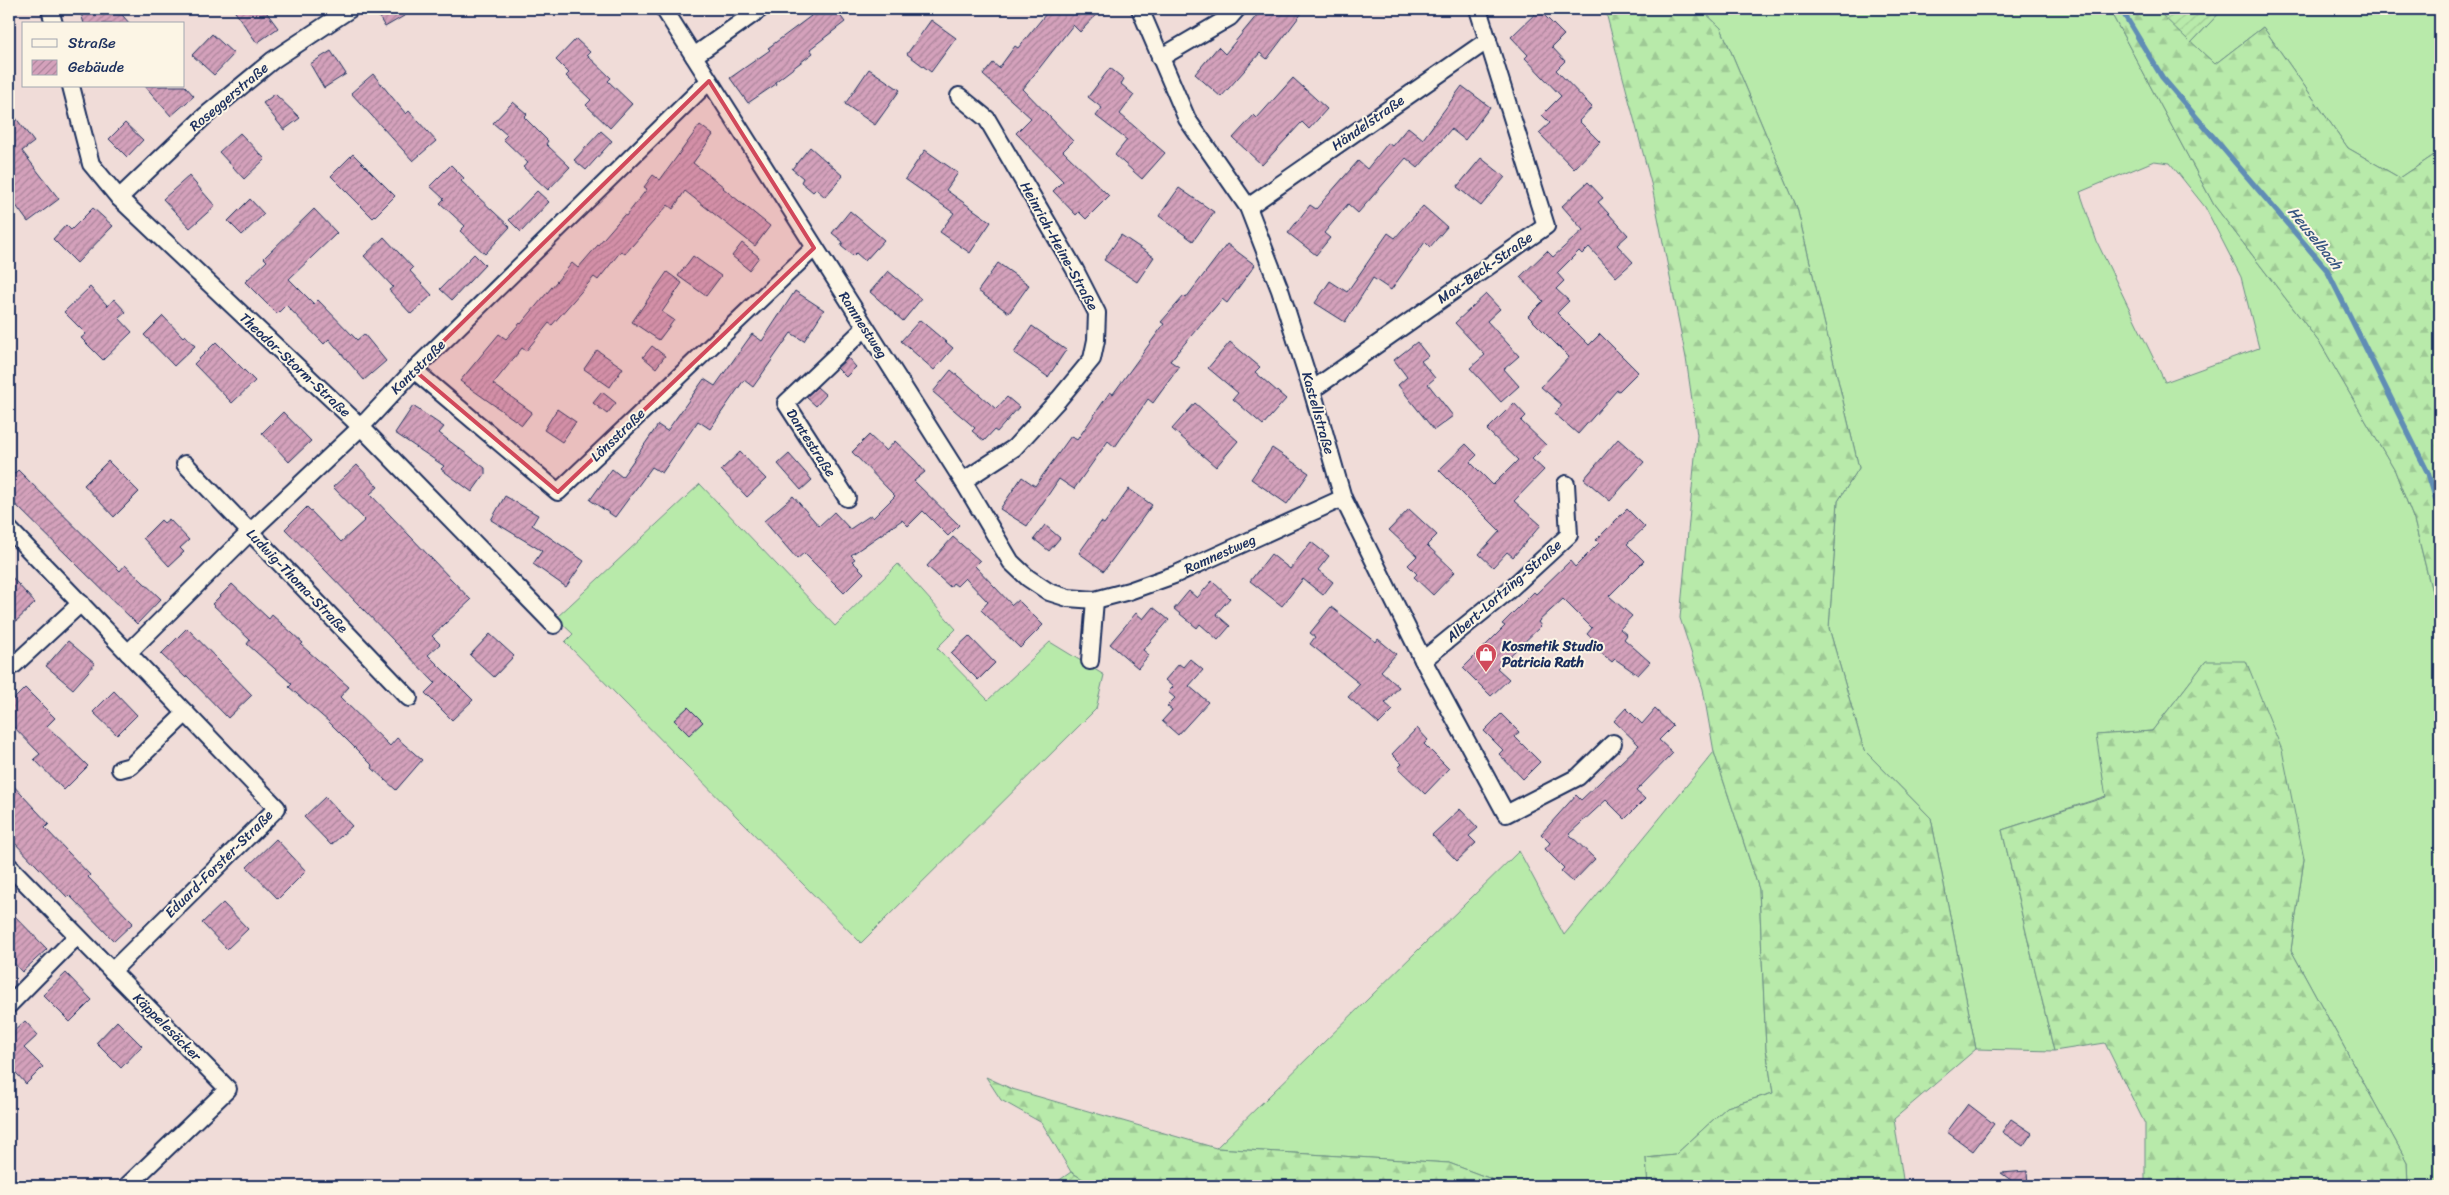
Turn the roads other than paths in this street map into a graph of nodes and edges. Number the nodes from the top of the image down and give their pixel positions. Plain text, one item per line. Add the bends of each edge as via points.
1 (50, 9) edge
2 (350, 9) edge
3 (664, 9) edge
4 (760, 9) edge
5 (1140, 9) edge
6 (1237, 9) edge
7 (1478, 9) edge
8 (53, 22) edge
9 (1488, 40) junction
10 (694, 56) junction
11 (1160, 58) junction
12 (709, 81) junction
13 (72, 88) edge
14 (959, 96) dead end
15 (119, 198) junction
16 (1248, 207) junction
17 (814, 248) junction
18 (865, 328) junction
19 (414, 370) junction
20 (1312, 390) junction
21 (361, 427) junction
22 (185, 464) dead end
23 (963, 481) junction
24 (1566, 484) dead end
25 (847, 498) dead end
26 (1343, 498) junction
27 (9, 529) edge
28 (250, 532) junction
29 (1095, 600) junction
30 (81, 603) junction
31 (554, 624) dead end
32 (128, 653) junction
33 (1423, 660) junction
34 (1090, 661) dead end
35 (14, 665) dead end
36 (410, 698) dead end
37 (186, 713) junction
38 (1612, 743) dead end
39 (120, 769) dead end
40 (9, 866) edge
41 (77, 936) junction
42 (112, 971) junction
43 (9, 1004) edge
44 (127, 1186) edge

1 - 8 street
2 - 15 street, Roseggerstraße via 273,60 205,116
3 - 10 street, Ramnestweg
4 - 10 street
5 - 11 street, Kastellstraße
6 - 11 street via 1230,17
7 - 9 street, Max-Beck-Straße
9 - 16 street, Händelstraße
9 - 20 street, Max-Beck-Straße via 1546,226
10 - 12 street, Ramnestweg
11 - 16 street, Kastellstraße via 1187,119
12 - 17 street, Ramnestweg
12 - 19 street, Kantstraße
13 - 15 street, Theodor-Storm-Straße via 92,164
14 - 23 street, Heinrich-Heine-Straße via 987,119 1097,313 1092,358 1014,448
15 - 21 street, Theodor-Storm-Straße
16 - 20 street, Kastellstraße via 1280,290
17 - 18 street, Ramnestweg
17 - 19 street, Lönsstraße via 558,492
18 - 23 street, Ramnestweg
18 - 25 street, Dantestraße via 786,403
19 - 21 street, Kantstraße
20 - 26 street, Kastellstraße
21 - 28 street, Kantstraße
21 - 31 street, Theodor-Storm-Straße
22 - 28 street, Ludwig-Thoma-Straße
23 - 29 street, Ramnestweg via 1011,562 1028,578 1049,592 1068,598
24 - 33 street, Albert-Lortzing-Straße via 1569,535 1508,591
26 - 29 street, Ramnestweg via 1174,574
26 - 33 street, Kastellstraße
27 - 30 street, Eduard-Forster-Straße
28 - 32 street, Kantstraße
28 - 36 street, Ludwig-Thoma-Straße
29 - 34 street
30 - 32 street, Eduard-Forster-Straße
30 - 35 street
32 - 37 street, Eduard-Forster-Straße
33 - 38 street, Kastellstraße via 1506,814 1578,777
37 - 39 street via 131,766
37 - 42 street, Eduard-Forster-Straße via 277,808
40 - 41 street, Käppelesäcker
41 - 42 street, Käppelesäcker
41 - 43 street
42 - 44 street, Käppelesäcker via 228,1089

